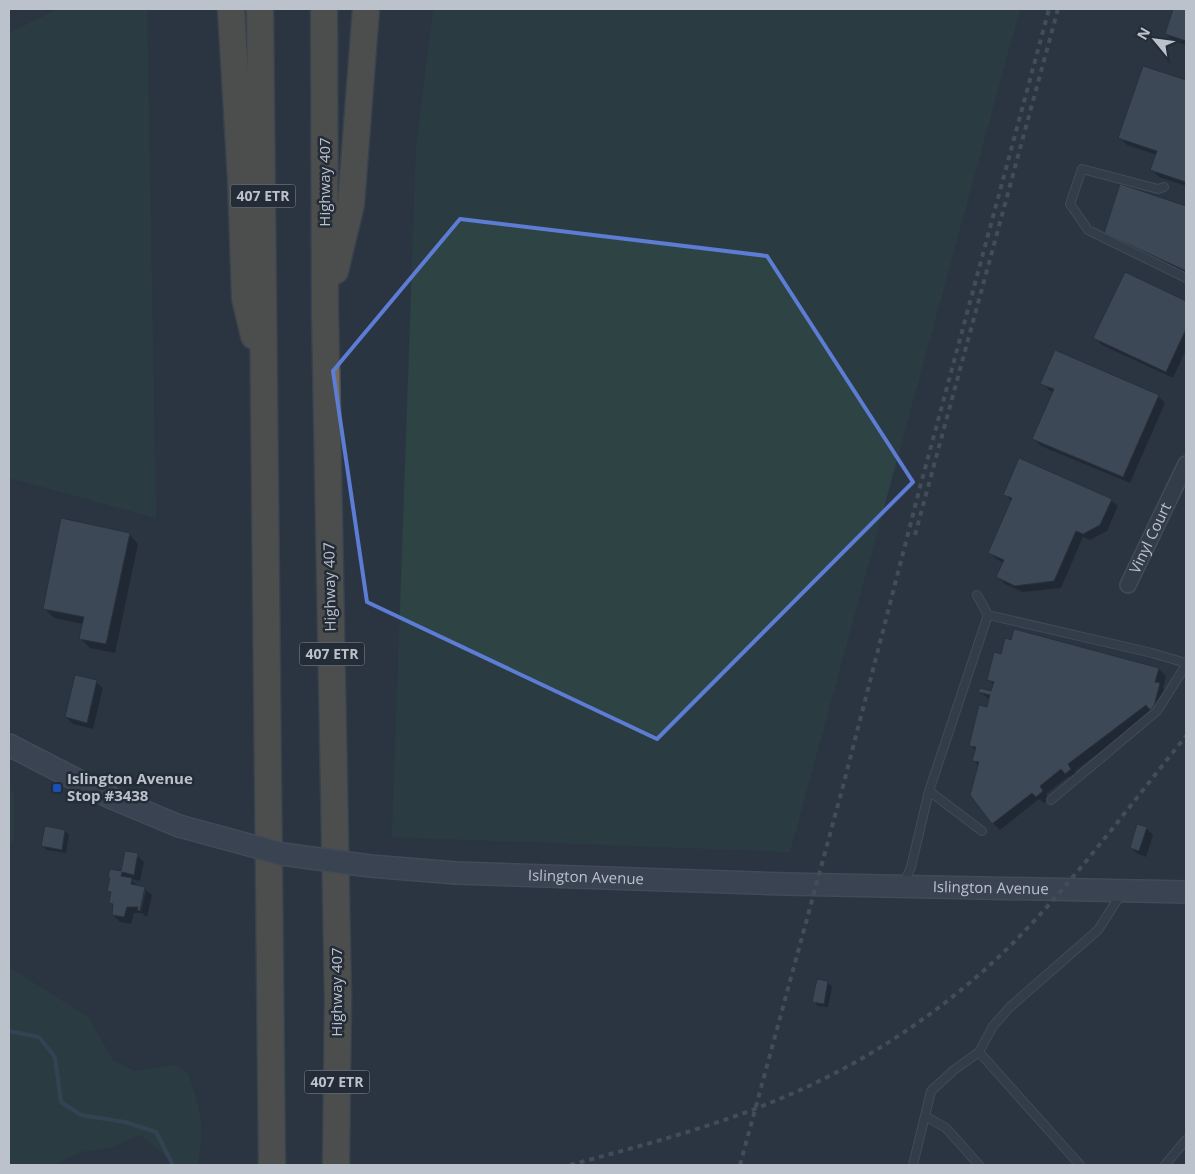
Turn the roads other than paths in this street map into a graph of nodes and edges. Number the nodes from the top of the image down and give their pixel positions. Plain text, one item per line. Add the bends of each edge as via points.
1 (230, 9) edge
2 (260, 9) edge
3 (324, 9) edge
4 (366, 9) edge
5 (1164, 187) dead end
6 (1186, 278) edge
7 (325, 310) junction
8 (265, 382) junction
9 (1186, 464) edge
10 (1128, 584) dead end
11 (977, 595) dead end
12 (988, 615) junction
13 (1186, 664) edge
14 (9, 745) edge
15 (929, 791) junction
16 (1051, 800) dead end
17 (982, 831) dead end
18 (903, 885) junction
19 (1124, 889) junction
20 (1186, 892) edge
21 (979, 1052) junction
22 (925, 1116) junction
23 (1186, 1140) edge
24 (272, 1165) edge
25 (336, 1165) edge
26 (913, 1165) edge
27 (979, 1165) edge
28 (1080, 1165) edge
29 (1165, 1165) edge

1 - 8 highway via 242,179 244,298
2 - 8 highway, 407 ETR
3 - 7 highway, Highway 407 / 407 ETR
4 - 7 highway via 351,204
5 - 6 lane via 1158,189 1082,169 1070,204 1088,230
7 - 25 highway, Highway 407 / 407 ETR via 338,998
8 - 24 highway, 407 ETR
9 - 10 street, Vinyl Court
11 - 12 lane
12 - 13 lane via 1152,653
12 - 15 lane
13 - 16 lane via 1157,711
14 - 18 main road, Islington Avenue, bridge via 112,798 180,826 282,854 456,873
15 - 17 lane
15 - 18 lane via 911,867
18 - 19 main road, Islington Avenue
19 - 20 main road, Islington Avenue
19 - 21 lane via 1098,930 1011,1006 993,1026
21 - 22 lane via 931,1091
21 - 28 lane
22 - 26 lane
22 - 27 lane via 946,1128
23 - 29 lane

